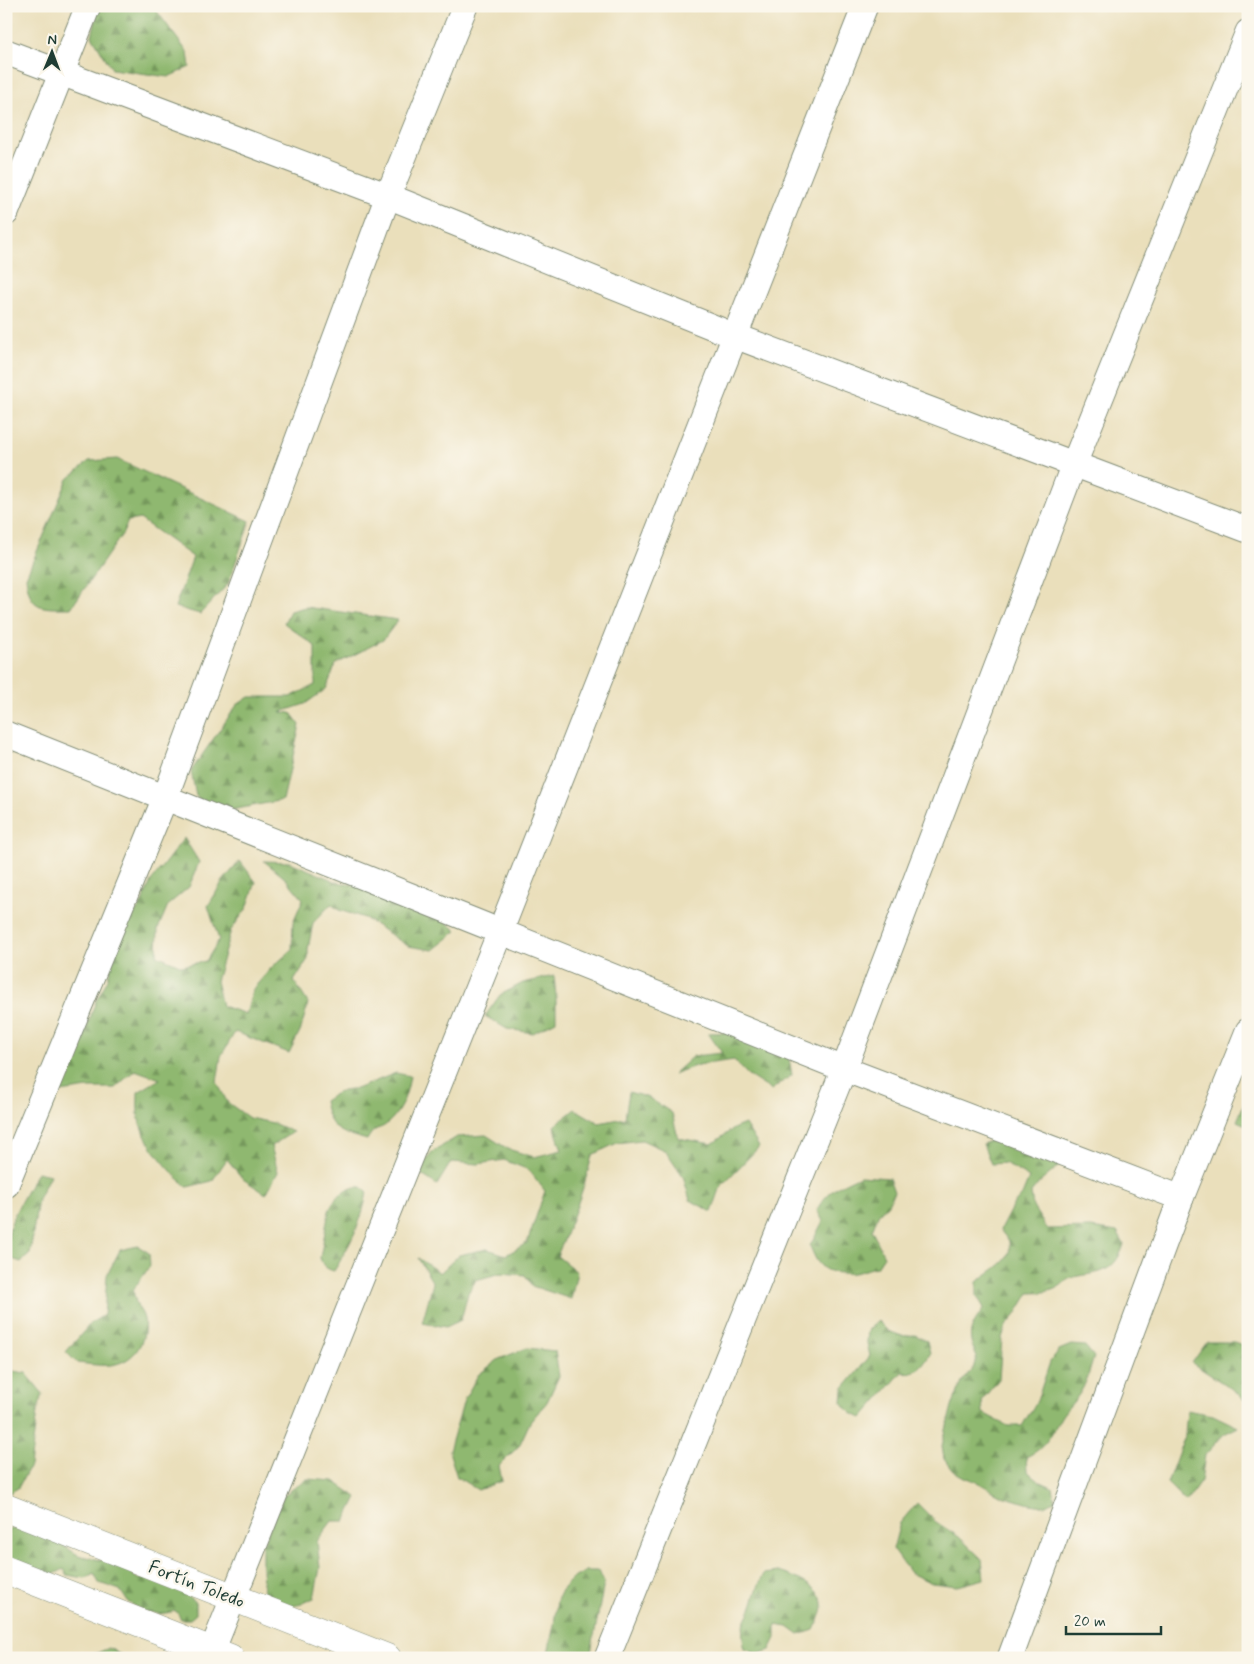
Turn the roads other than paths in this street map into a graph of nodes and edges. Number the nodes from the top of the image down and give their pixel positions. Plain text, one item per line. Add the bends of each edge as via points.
1 (88, 6) edge
2 (465, 6) edge
3 (865, 6) edge
4 (1248, 32) edge
5 (6, 52) edge
6 (61, 73) junction
7 (388, 196) junction
8 (6, 213) edge
9 (735, 336) junction
10 (1074, 464) junction
11 (1248, 530) edge
12 (6, 734) edge
13 (165, 798) junction
14 (500, 932) junction
15 (1248, 1031) edge
16 (844, 1069) junction
17 (6, 1185) edge
18 (1182, 1198) junction
19 (6, 1508) edge
20 (6, 1570) edge
21 (233, 1598) junction
22 (221, 1655) edge
23 (387, 1658) edge
24 (607, 1658) edge
25 (1010, 1658) edge

1 - 6 street
2 - 7 street
3 - 9 street
4 - 10 street
5 - 6 street
6 - 7 street
6 - 8 street
7 - 9 street
7 - 13 street
9 - 10 street
9 - 14 street
10 - 11 street
10 - 16 street
12 - 13 street
13 - 14 street
13 - 17 street
14 - 16 street
14 - 21 street
15 - 18 street
16 - 18 street
16 - 24 street
18 - 25 street
19 - 21 street, Fortín Toledo
20 - 22 street
21 - 22 street
21 - 23 street, Fortín Toledo

